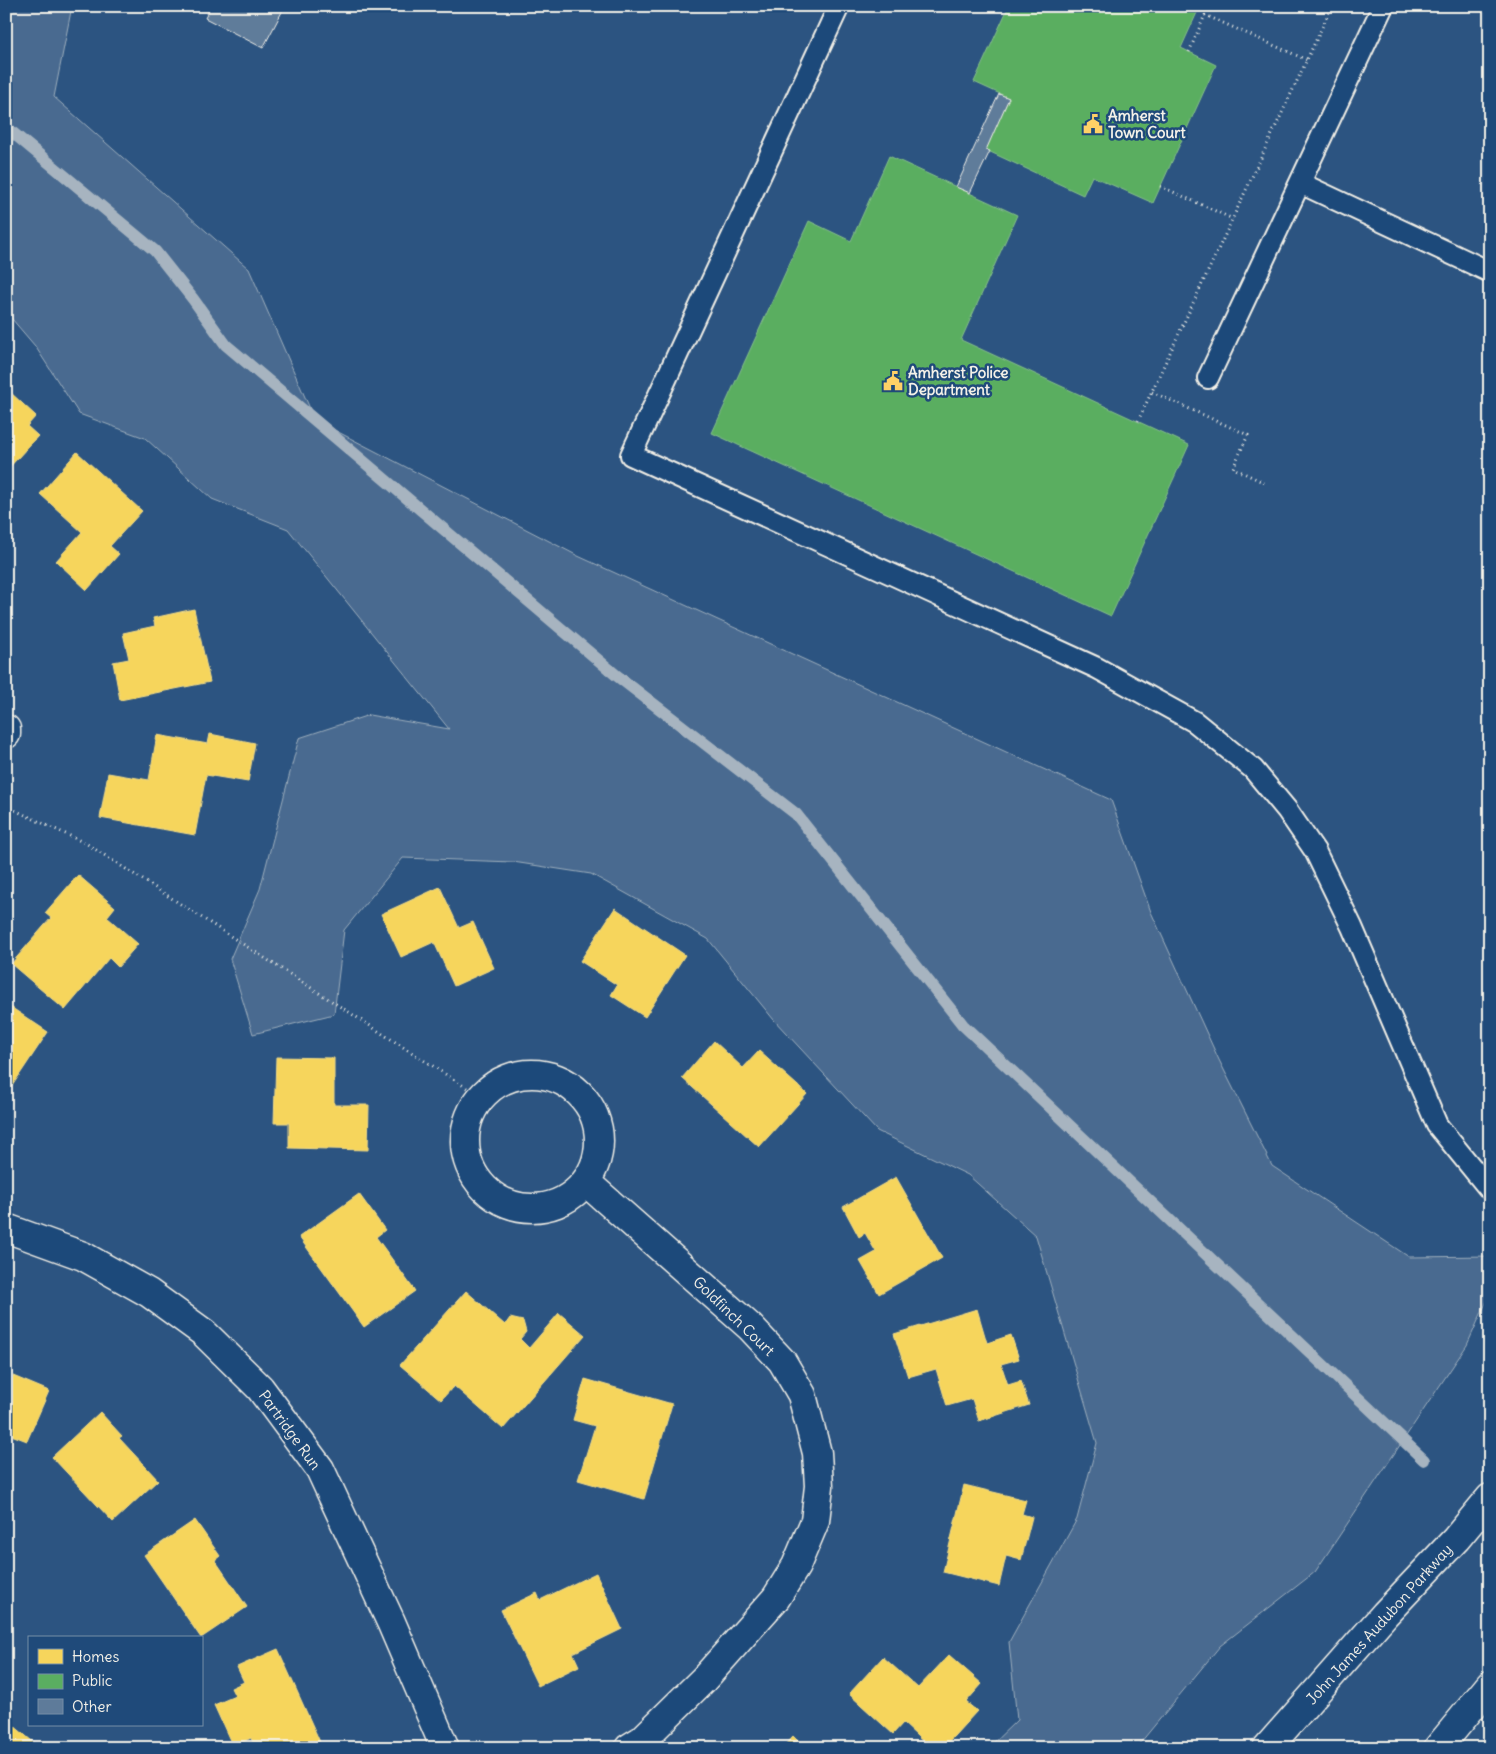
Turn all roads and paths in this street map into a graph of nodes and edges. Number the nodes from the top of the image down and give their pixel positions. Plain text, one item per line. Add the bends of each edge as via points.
1 (839, 6) edge
2 (1332, 6) edge
3 (1383, 6) edge
4 (1189, 52) dead end
5 (1307, 60) junction
6 (1300, 183) junction
7 (1160, 186) dead end
8 (1232, 219) junction
9 (1490, 272) edge
10 (1208, 378) dead end
11 (1152, 392) junction
12 (1138, 422) dead end
13 (1266, 483) dead end
14 (6, 729) edge
15 (6, 734) edge
16 (6, 806) edge
17 (481, 1097) junction
18 (586, 1182) junction
19 (1490, 1190) edge
20 (6, 1228) edge
21 (1490, 1498) edge
22 (1490, 1685) edge
23 (445, 1748) edge
24 (629, 1748) edge
25 (1267, 1748) edge
26 (1438, 1748) edge

1 - 19 lane via 631,455 1097,668 1195,722 1252,768 1315,851 1352,927 1437,1125
2 - 5 path
3 - 6 lane
4 - 5 path via 1206,15
5 - 8 path
6 - 9 lane
6 - 10 lane
7 - 8 path
8 - 11 path
11 - 12 path
11 - 13 path via 1248,435 1233,468
14 - 15 street
16 - 17 path via 87,844
17 - 18 street via 501,1081 523,1074 546,1075 575,1090 595,1117 599,1139 596,1162
17 - 18 street via 471,1113 465,1134 466,1156 475,1175 489,1192 508,1203 528,1208 551,1205 570,1196
18 - 24 street, Goldfinch Court via 750,1327 782,1361 802,1395 817,1454 819,1486 815,1521 796,1566 776,1598 704,1679 642,1740
20 - 23 street, Partridge Run via 83,1256 149,1292 204,1333 260,1388 320,1468
21 - 25 street, John James Audubon Parkway
22 - 26 street

